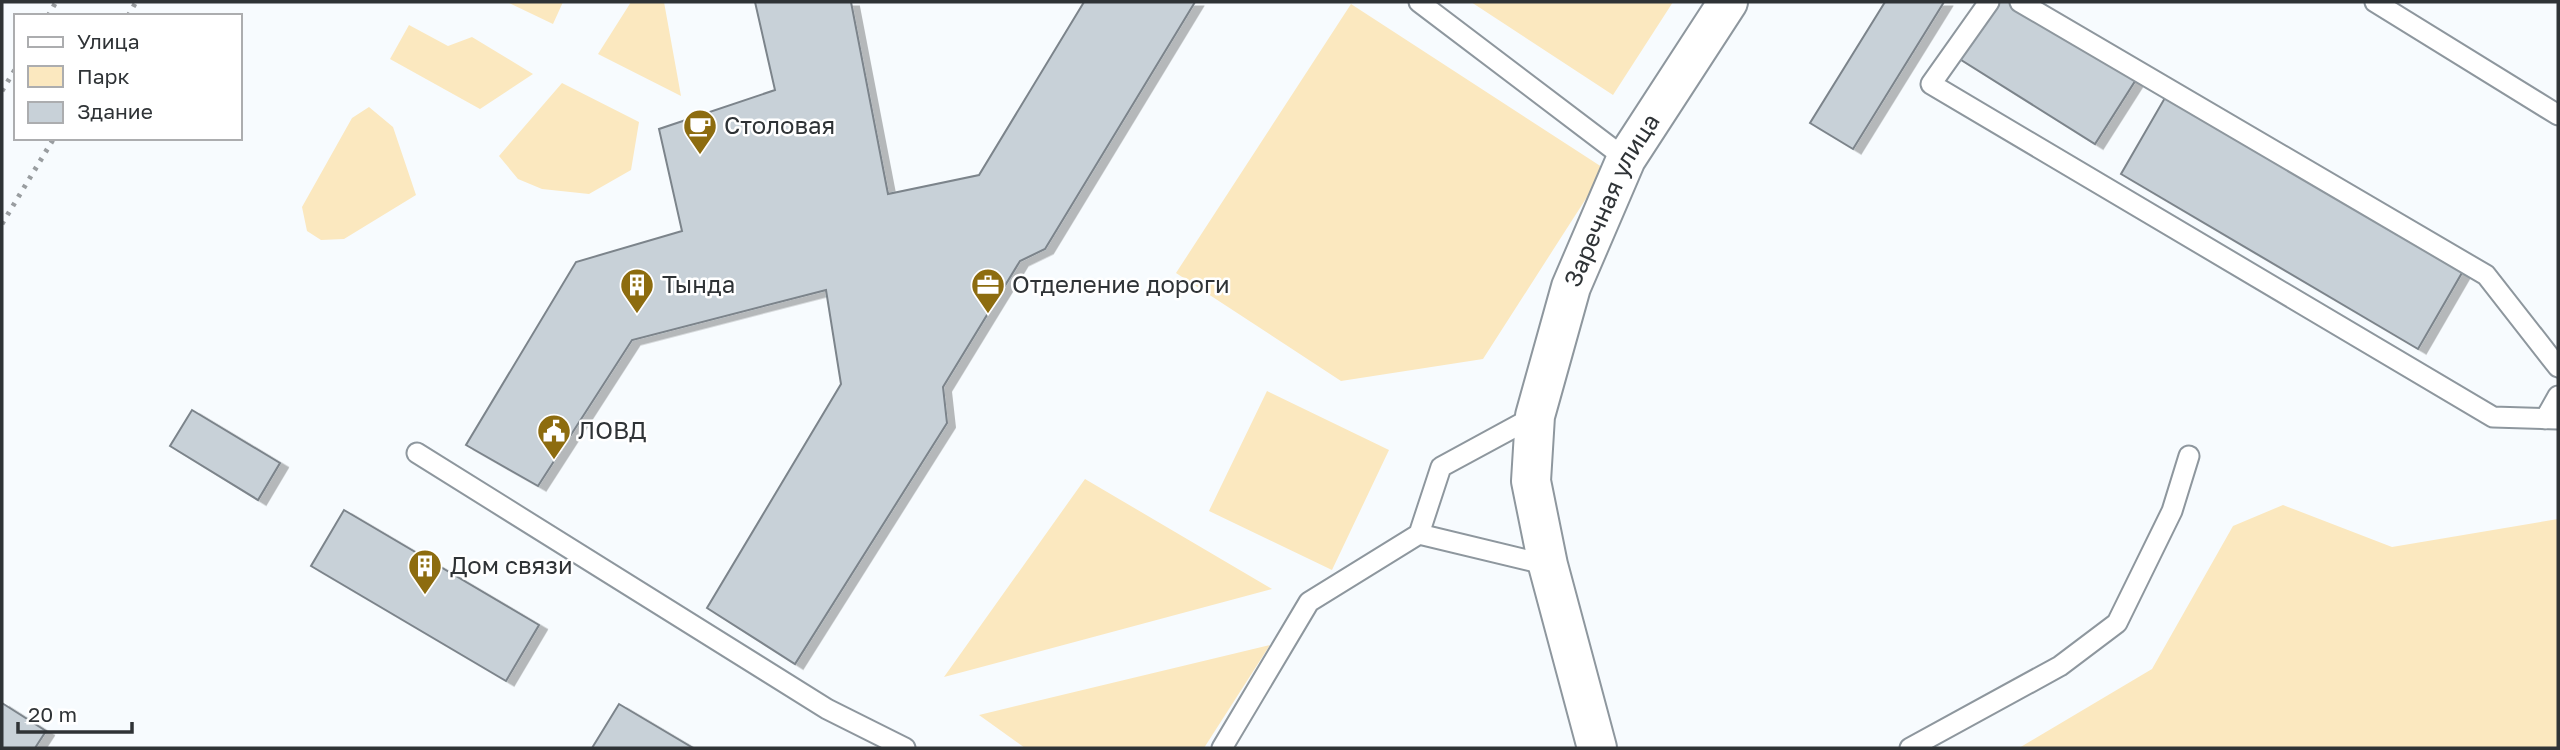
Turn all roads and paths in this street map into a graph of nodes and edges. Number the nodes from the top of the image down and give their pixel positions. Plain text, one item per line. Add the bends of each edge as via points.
1 (1419, 2) edge
2 (1728, 2) edge
3 (1989, 2) edge
4 (2020, 2) edge
5 (2375, 2) edge
6 (2558, 115) edge
7 (1626, 159) junction
8 (2558, 368) edge
9 (2558, 396) edge
10 (1535, 416) junction
11 (2552, 419) edge
12 (417, 453) dead end
13 (2189, 456) dead end
14 (1419, 534) junction
15 (1548, 565) junction
16 (905, 748) edge
17 (1222, 748) edge
18 (1597, 748) edge
19 (1910, 748) edge

1 - 7 lane
2 - 7 street, Заречная улица
3 - 11 lane via 1931,84 2493,417
4 - 8 lane via 2486,275
5 - 6 lane
7 - 10 street, Заречная улица via 1571,287
9 - 11 lane
10 - 14 lane via 1441,467
10 - 15 street, Заречная улица via 1531,481
12 - 16 lane via 827,709
13 - 19 lane via 2172,510 2117,622 2060,666
14 - 15 lane
14 - 17 lane via 1309,603
15 - 18 street, Заречная улица

